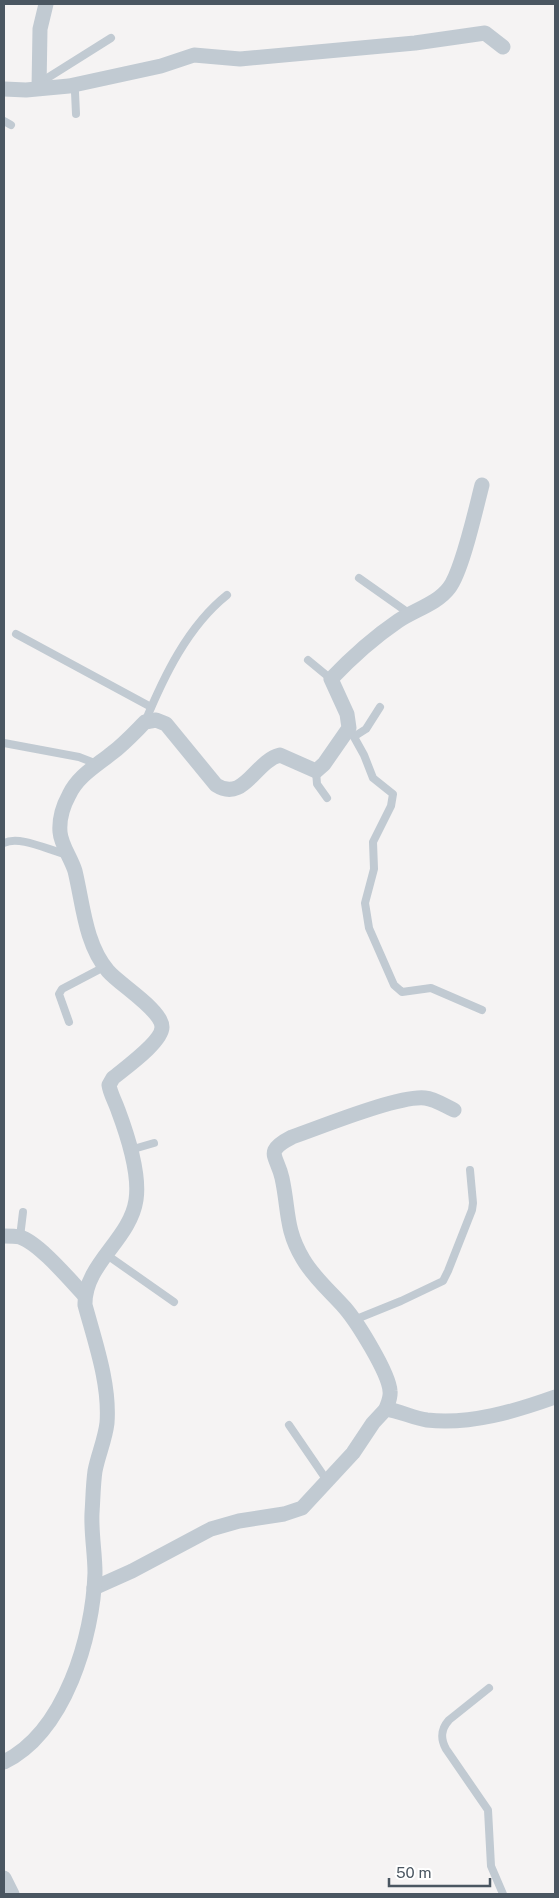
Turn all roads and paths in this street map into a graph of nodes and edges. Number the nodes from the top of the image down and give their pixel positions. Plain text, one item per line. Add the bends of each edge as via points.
1 (46, 4) edge
2 (111, 38) dead end
3 (504, 47) dead end
4 (40, 85) junction
5 (69, 86) junction
6 (4, 89) edge
7 (76, 114) dead end
8 (482, 485) dead end
9 (359, 578) dead end
10 (227, 595) dead end
11 (410, 614) junction
12 (16, 634) dead end
13 (308, 660) dead end
14 (331, 679) junction
15 (151, 707) junction
16 (380, 707) dead end
17 (144, 722) junction
18 (352, 732) junction
19 (4, 743) edge
20 (97, 764) junction
21 (316, 771) junction
22 (327, 798) dead end
23 (4, 842) edge
24 (69, 855) junction
25 (104, 966) junction
26 (482, 1010) dead end
27 (69, 1022) dead end
28 (454, 1110) dead end
29 (154, 1143) dead end
30 (130, 1150) junction
31 (470, 1170) dead end
32 (23, 1212) dead end
33 (4, 1236) edge
34 (20, 1237) junction
35 (107, 1255) junction
36 (85, 1296) junction
37 (174, 1302) dead end
38 (354, 1320) junction
39 (555, 1396) edge
40 (386, 1409) junction
41 (289, 1425) dead end
42 (328, 1482) junction
43 (94, 1588) junction
44 (489, 1688) dead end
45 (4, 1762) edge
46 (4, 1878) edge
47 (12, 1894) edge
48 (504, 1894) edge

1 - 4 street via 40,29
2 - 4 lane
3 - 5 street via 485,33 415,43 240,59 194,55 161,66
4 - 5 street
4 - 6 street
5 - 7 lane via 75,92
8 - 11 street via 450,587
9 - 11 lane
10 - 15 lane via 204,615 183,646
11 - 14 street via 366,644
12 - 15 lane
13 - 14 lane
14 - 18 street
15 - 17 lane
16 - 18 lane via 370,724
17 - 20 street via 128,740
17 - 21 street via 156,720 166,724 216,785 227,791 239,788 280,755
18 - 21 street
18 - 26 lane via 373,778 393,794 391,806 373,842 374,869 365,902 369,928 394,985 402,992 431,988
19 - 20 lane via 79,757
20 - 24 street via 73,787 64,808 60,834
21 - 22 lane via 317,784
23 - 24 lane via 22,841
24 - 25 street via 92,942
25 - 27 lane via 66,986 59,994
25 - 30 street via 120,984 153,1010 162,1025 161,1034 155,1042 109,1083
28 - 38 street via 418,1097 292,1137 274,1150 273,1156 282,1176 288,1228 302,1258 321,1285
29 - 30 lane
30 - 35 street via 136,1201 126,1225
31 - 38 lane via 473,1203 445,1277 430,1288
32 - 34 lane
33 - 34 street
34 - 36 street via 45,1255
35 - 36 street via 88,1284
35 - 37 lane
36 - 43 street via 107,1402 107,1425 95,1471 92,1514
38 - 40 street via 389,1382 390,1398
39 - 40 street via 526,1407 472,1418 426,1420
40 - 42 street
41 - 42 lane
42 - 43 street via 309,1503 295,1512 211,1529
43 - 45 street via 83,1650 66,1689 34,1741
44 - 48 lane via 444,1725 441,1738 490,1815 490,1857
46 - 47 street

